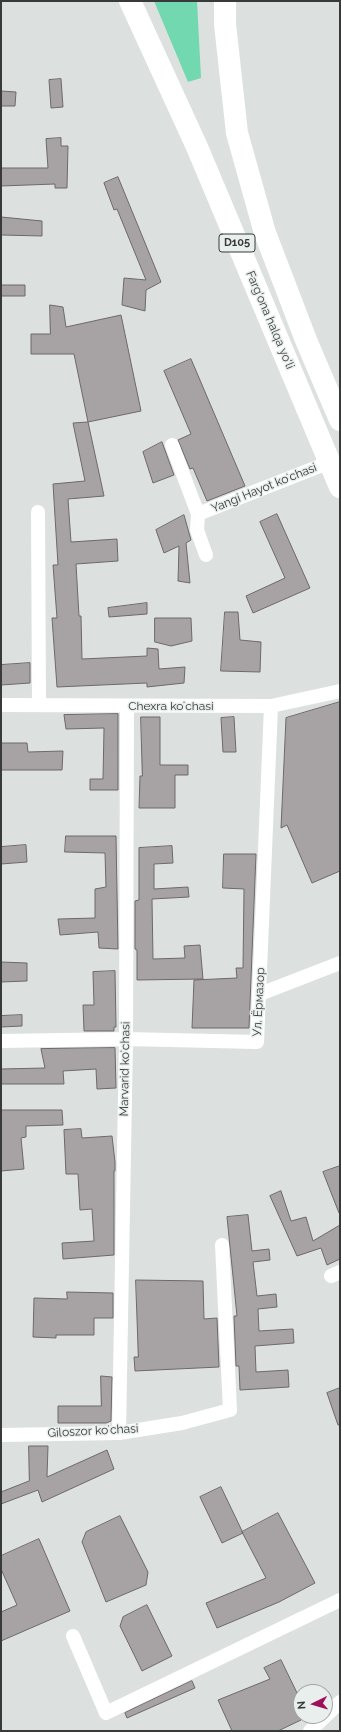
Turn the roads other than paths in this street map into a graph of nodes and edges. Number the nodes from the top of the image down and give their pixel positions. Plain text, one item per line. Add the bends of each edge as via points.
1 (130, 1) edge
2 (225, 1) edge
3 (340, 420) edge
4 (172, 446) dead end
5 (330, 462) junction
6 (340, 487) edge
7 (38, 512) dead end
8 (198, 514) junction
9 (206, 555) dead end
10 (340, 691) edge
11 (1, 705) edge
12 (39, 706) junction
13 (128, 706) junction
14 (271, 706) junction
15 (340, 963) edge
16 (260, 994) junction
17 (126, 1039) junction
18 (1, 1041) edge
19 (222, 1245) dead end
20 (119, 1433) junction
21 (1, 1435) edge
22 (340, 1600) edge
23 (73, 1636) dead end
24 (340, 1702) edge
25 (310, 1731) edge

1 - 5 highway, Farg‘ona halqa yo‘li / D105 via 197,146
2 - 3 highway, D105 via 238,133 265,233
4 - 8 street, Yangi Hayot koʻchasi
5 - 6 highway, Farg‘ona halqa yo‘li / D105
5 - 8 street, Yangi Hayot koʻchasi
7 - 12 street
8 - 9 street, Yangi Hayot koʻchasi via 197,530
10 - 14 street, Chexra koʻchasi
11 - 12 street, Chexra koʻchasi
12 - 13 street, Chexra koʻchasi
13 - 14 street, Chexra koʻchasi
13 - 17 street, Marvarid koʻchasi
14 - 16 street, Ул. Ёрмазор
15 - 16 street
16 - 17 street, Ул. Ёрмазор via 257,1042
17 - 18 street, Ул. Ёрмазор
17 - 20 street, Marvarid koʻchasi
19 - 20 street, Giloszor koʻchasi via 230,1410 182,1423
20 - 21 street, Giloszor koʻchasi
22 - 23 street via 106,1713
24 - 25 street

